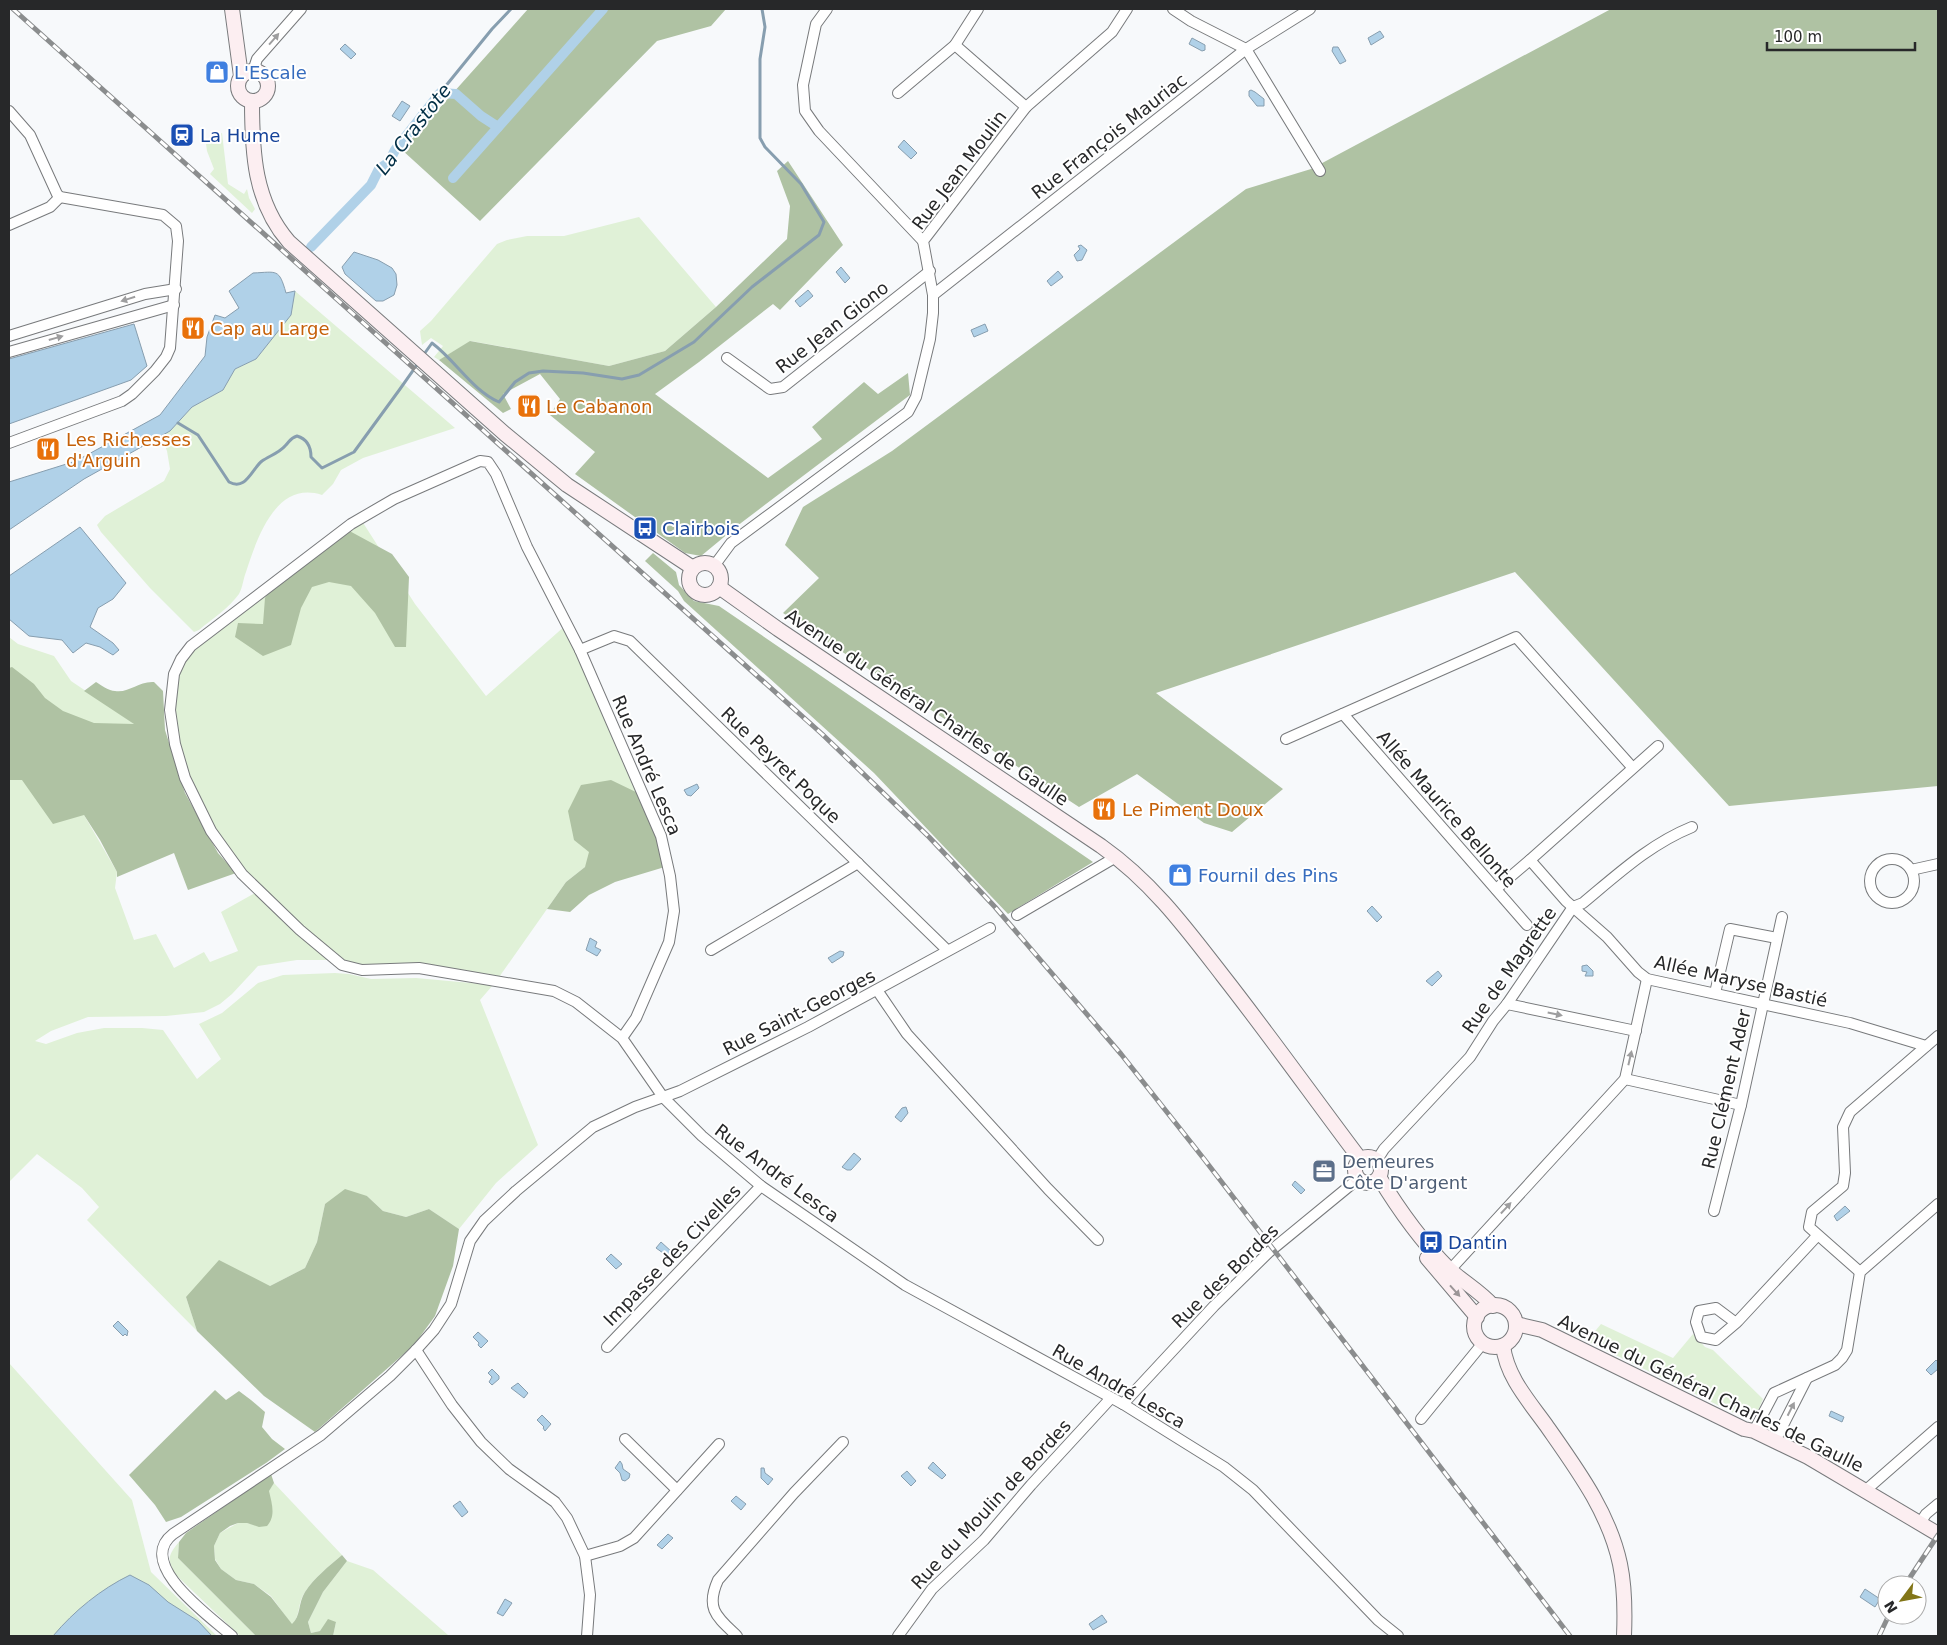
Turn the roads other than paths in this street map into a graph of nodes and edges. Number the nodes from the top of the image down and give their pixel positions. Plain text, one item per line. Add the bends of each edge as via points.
1 (232, 9) edge
2 (239, 9) edge
3 (301, 9) edge
4 (827, 9) edge
5 (978, 9) edge
6 (1127, 9) edge
7 (1173, 9) edge
8 (1310, 9) edge
9 (954, 45) junction
10 (1246, 49) junction
11 (249, 73) junction
12 (898, 93) dead end
13 (252, 101) junction
14 (1026, 108) junction
15 (9, 111) edge
16 (1320, 171) dead end
17 (60, 197) junction
18 (9, 225) edge
19 (923, 241) junction
20 (930, 271) junction
21 (176, 289) junction
22 (933, 295) junction
23 (174, 308) junction
24 (9, 336) edge
25 (9, 352) edge
26 (727, 358) dead end
27 (9, 443) edge
28 (714, 566) junction
29 (693, 568) junction
30 (719, 587) junction
31 (580, 650) junction
32 (1343, 714) junction
33 (1286, 739) dead end
34 (1658, 746) dead end
35 (1632, 767) junction
36 (1692, 827) dead end
37 (1116, 857) junction
38 (1530, 860) junction
39 (858, 863) junction
40 (1938, 864) edge
41 (1912, 870) junction
42 (1496, 889) junction
43 (1573, 908) junction
44 (1017, 915) dead end
45 (1782, 917) dead end
46 (1527, 925) dead end
47 (990, 928) dead end
48 (1777, 938) junction
49 (711, 950) dead end
50 (948, 950) junction
51 (1647, 979) junction
52 (877, 990) junction
53 (1715, 993) junction
54 (1507, 1004) junction
55 (1763, 1004) junction
56 (1636, 1031) junction
57 (1938, 1036) edge
58 (622, 1038) junction
59 (1926, 1046) junction
60 (1625, 1078) junction
61 (663, 1097) junction
62 (1741, 1105) junction
63 (1360, 1160) junction
64 (1377, 1160) junction
65 (1358, 1179) junction
66 (1376, 1180) junction
67 (761, 1186) junction
68 (1938, 1204) edge
69 (1714, 1210) dead end
70 (1817, 1236) junction
71 (1098, 1240) dead end
72 (1450, 1270) junction
73 (1860, 1272) junction
74 (1493, 1306) junction
75 (1477, 1317) junction
76 (1736, 1323) dead end
77 (1516, 1324) junction
78 (1483, 1343) junction
79 (1503, 1346) junction
80 (607, 1347) dead end
81 (416, 1350) junction
82 (1807, 1378) junction
83 (1112, 1398) junction
84 (1123, 1404) junction
85 (1421, 1419) dead end
86 (1938, 1428) edge
87 (1754, 1431) junction
88 (625, 1439) dead end
89 (1775, 1441) junction
90 (843, 1442) dead end
91 (719, 1444) dead end
92 (677, 1490) junction
93 (1866, 1490) junction
94 (1938, 1504) edge
95 (1920, 1523) junction
96 (1938, 1534) edge
97 (585, 1556) junction
98 (232, 1636) edge
99 (587, 1636) edge
100 (738, 1636) edge
101 (898, 1636) edge
102 (1398, 1636) edge
103 (1624, 1636) edge

1 - 11 main road
2 - 11 main road via 242,50
11 -> 3 street via 257,59
4 - 19 street via 816,24 803,86 805,111 819,131
5 - 9 street
6 - 14 street, Rue Jean Moulin via 1112,32
7 - 10 street via 1190,22
8 - 10 street, Rue François Mauriac
9 - 12 street
9 - 14 street
10 - 16 street
10 - 22 street, Rue François Mauriac
11 - 13 main road via 238,85 244,98
11 - 13 main road via 258,72 265,79 267,88 261,98
13 - 29 main road via 254,146 263,200 284,235 505,434 567,485
14 - 19 street, Rue Jean Moulin
15 - 17 street via 30,135
17 - 18 street via 50,207
17 - 21 street via 154,212 167,217 176,226 178,235
19 - 20 street, Rue Jean Moulin
20 - 22 street, Rue Jean Moulin
20 - 26 street, Rue Jean Giono via 783,388 770,389
21 - 23 street
21 -> 24 street via 145,294
22 - 28 street, Rue Jean Moulin via 930,339 916,397 908,412 731,543
25 -> 23 street
23 - 27 street via 172,339 166,357 132,394 111,406
28 - 29 main road via 702,563
28 - 30 main road via 721,577
29 - 30 main road via 690,583 696,592 711,593
30 - 37 main road, Avenue du Général Charles de Gaulle
31 - 39 street, Rue Peyret Poque via 614,636 630,641
31 - 58 street, Rue André Lesca via 661,836 674,911 669,942 636,1018
31 - 58 street, Rue André Lesca via 527,546 496,474 486,460 394,499 351,524 192,646 177,666 170,710 185,778 210,831 242,874 342,965 362,970 419,968 554,991 576,1002
32 - 33 street
32 - 35 street via 1516,637
32 - 42 street, Allée Maurice Bellonte
34 - 35 street
35 - 38 street
36 - 43 street, Rue de Magrette via 1650,848
37 - 44 street
37 - 63 main road, Avenue du Général Charles de Gaulle via 1148,884 1181,921
38 - 42 street
38 - 43 street, Allée Maryse Bastié
39 - 49 street
39 - 50 street, Rue Peyret Poque
40 - 41 street
41 - 41 street via 1900,860 1885,860 1873,870 1872,892 1890,904 1904,901 1913,890
42 - 46 street, Allée Maurice Bellonte
43 - 51 street, Allée Maryse Bastié via 1607,937
43 - 54 street, Rue de Magrette
45 - 48 street, Rue Clément Ader
47 - 50 street, Rue Saint-Georges
48 - 53 street via 1730,929
48 - 55 street, Rue Clément Ader
50 - 52 street, Rue Saint-Georges
51 - 53 street, Allée Maryse Bastié
51 - 56 street
52 - 61 street, Rue Saint-Georges
52 - 71 street via 908,1034
53 - 55 street, Allée Maryse Bastié
54 -> 56 street
54 - 64 street, Rue de Magrette via 1460,1068
55 - 59 street, Allée Maryse Bastié via 1850,1023
55 - 62 street, Rue Clément Ader
60 -> 56 street
57 - 59 street
58 - 61 street, Rue André Lesca
59 - 70 street via 1850,1112 1843,1128 1843,1186 1812,1212 1809,1227
60 - 62 street
72 -> 60 street
61 - 67 street, Rue André Lesca via 702,1136
61 - 81 street, Rue Saint-Georges via 635,1106 593,1127 489,1216 470,1241 451,1304
62 - 69 street, Rue Clément Ader
63 - 64 main road via 1368,1157
63 - 65 main road via 1355,1167
64 - 66 main road via 1381,1166
65 - 66 main road via 1365,1183
65 - 84 street, Rue des Bordes via 1269,1252
66 - 72 main road
66 -> 75 main road via 1424,1255
67 - 80 street, Impasse des Civelles
67 - 83 street, Rue André Lesca via 905,1284
68 - 73 street
70 - 73 street
70 - 76 street
72 - 74 main road
73 - 82 street via 1847,1350 1835,1365
74 - 75 main road
74 - 77 main road via 1505,1308
75 - 78 main road via 1476,1334
77 - 79 main road via 1513,1337
77 - 87 main road, Avenue du Général Charles de Gaulle via 1542,1330
78 - 79 main road
78 - 85 street
79 - 103 main road via 1510,1373 1590,1490 1609,1529 1620,1565 1625,1602
81 - 97 street via 452,1405 482,1442 509,1469 555,1502 567,1518
81 - 98 street, Rue Saint-Georges via 321,1435 173,1534 165,1543 162,1560 171,1579
82 - 87 street via 1774,1393
89 -> 82 street
83 - 84 street, Rue André Lesca
83 - 101 street, Rue du Moulin de Bordes via 984,1540 932,1588
84 - 102 street, Rue André Lesca via 1224,1467 1253,1490 1378,1620
86 - 93 street
87 - 89 main road, Avenue du Général Charles de Gaulle
88 - 92 street
89 - 93 main road, Avenue du Général Charles de Gaulle
90 - 100 street via 718,1580 713,1591 713,1610
91 - 92 street
92 - 97 street via 634,1538 620,1546
93 - 95 main road, Avenue du Général Charles de Gaulle
94 - 95 street
95 - 96 main road, Avenue du Général Charles de Gaulle
97 - 99 street via 590,1595

